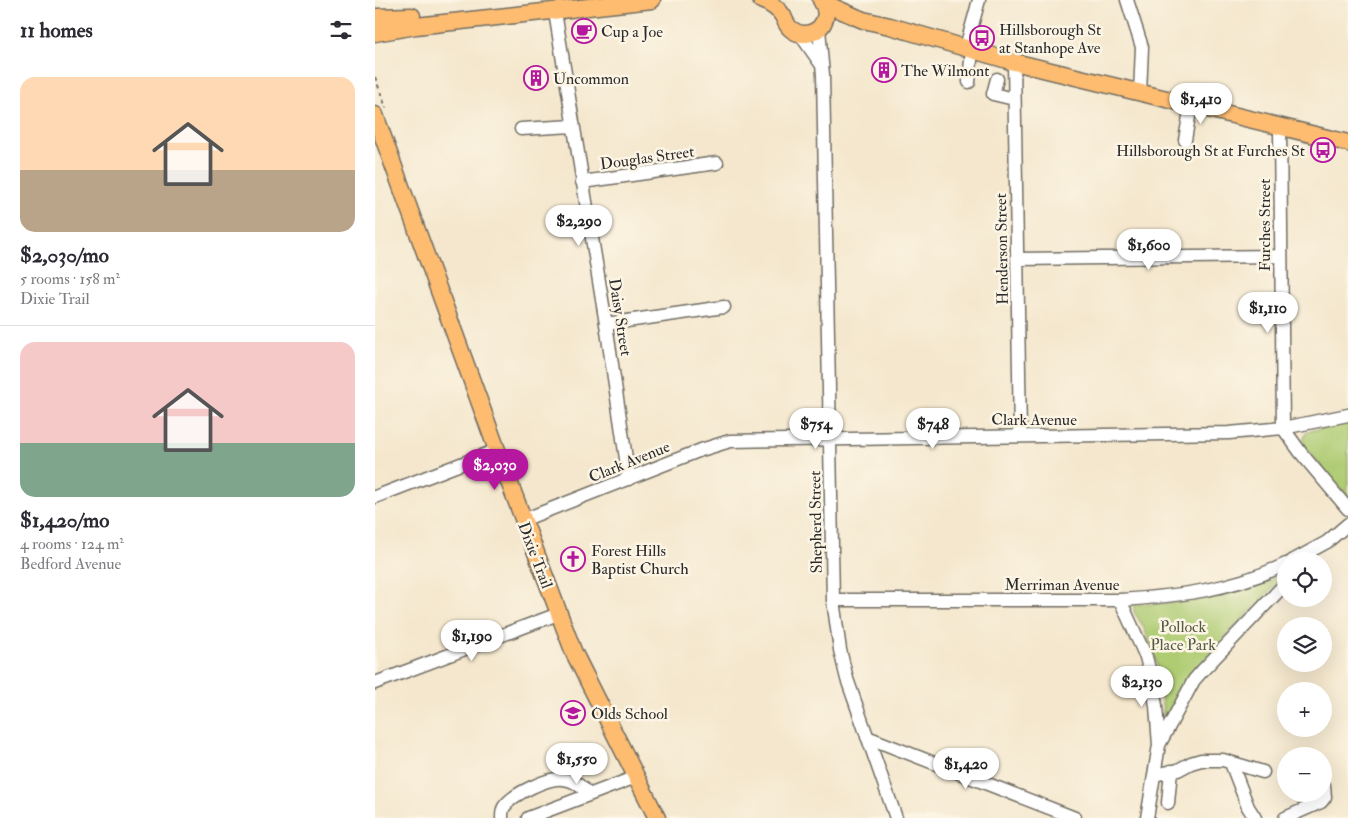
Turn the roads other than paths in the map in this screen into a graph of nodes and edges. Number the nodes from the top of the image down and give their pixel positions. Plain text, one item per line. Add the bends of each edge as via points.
1 (571, 0) edge
2 (652, 0) edge
3 (761, 0) edge
4 (789, 0) edge
5 (821, 0) edge
6 (979, 0) edge
7 (1127, 0) edge
8 (555, 12) junction
9 (375, 17) edge
10 (785, 20) junction
11 (863, 20) junction
12 (820, 28) junction
13 (375, 32) edge
14 (799, 34) junction
15 (969, 48) junction
16 (1014, 62) junction
17 (822, 66) junction
18 (997, 79) dead end
19 (969, 82) dead end
20 (1140, 93) junction
21 (1014, 99) junction
22 (1191, 105) junction
23 (375, 114) edge
24 (573, 126) junction
25 (1280, 127) junction
26 (521, 129) dead end
27 (1185, 140) dead end
28 (1348, 143) edge
29 (717, 163) dead end
30 (582, 182) junction
31 (1280, 256) junction
32 (1017, 258) junction
33 (724, 306) dead end
34 (606, 324) junction
35 (1348, 415) edge
36 (1283, 428) junction
37 (1020, 435) junction
38 (830, 438) junction
39 (497, 450) junction
40 (629, 479) junction
41 (375, 496) edge
42 (1348, 509) edge
43 (523, 520) junction
44 (1348, 524) edge
45 (1327, 542) junction
46 (1309, 552) edge
47 (1317, 552) edge
48 (1277, 568) edge
49 (1277, 592) edge
50 (833, 600) junction
51 (1120, 600) junction
52 (558, 614) junction
53 (375, 683) edge
54 (867, 737) junction
55 (1159, 745) junction
56 (1231, 762) junction
57 (1171, 771) junction
58 (1263, 772) dead end
59 (1154, 775) junction
60 (636, 777) junction
61 (589, 795) junction
62 (1321, 802) edge
63 (1168, 803) dead end
64 (502, 818) edge
65 (528, 818) edge
66 (657, 818) edge
67 (896, 818) edge
68 (1075, 818) edge
69 (1147, 818) edge
70 (1255, 818) edge
71 (1285, 818) edge

1 - 9 main road via 445,14
2 - 8 main road
3 - 10 main road via 776,9
4 - 10 main road via 784,7
5 - 11 main road
5 - 12 main road via 826,15
6 - 15 street
7 - 20 street via 1142,46
8 - 13 main road
8 - 24 street, Daisy Street
10 - 14 main road
11 - 12 main road
11 - 15 main road
12 - 14 main road via 810,34
12 - 17 street, Shepherd Street
14 - 17 street
15 - 16 main road
15 - 19 street
16 - 20 main road
16 - 21 street, Henderson Street
17 - 38 street, Shepherd Street
18 - 21 street via 993,94
20 - 22 main road
21 - 32 street, Henderson Street
22 - 25 main road
22 - 27 street
23 - 39 main road, Dixie Trail
24 - 26 street
24 - 30 street, Daisy Street
25 - 28 main road
25 - 31 street, Furches Street
29 - 30 street, Douglas Street
30 - 34 street, Daisy Street
31 - 32 street
31 - 36 street, Furches Street
32 - 37 street, Henderson Street
33 - 34 street
34 - 40 street, Daisy Street
35 - 36 street, Clark Avenue
36 - 37 street, Clark Avenue via 1181,435
36 - 42 street
37 - 38 street, Clark Avenue
38 - 40 street, Clark Avenue via 730,440
38 - 50 street, Shepherd Street
39 - 41 street
39 - 43 main road, Dixie Trail
40 - 43 street, Clark Avenue
43 - 52 main road, Dixie Trail
44 - 45 street
45 - 46 street
45 - 47 street
48 - 51 street, Merriman Avenue via 1199,593
49 - 55 street via 1202,671
50 - 51 street, Merriman Avenue
50 - 54 street, Shepherd Street via 843,660
51 - 55 street via 1149,668
52 - 53 street
52 - 60 main road, Dixie Trail via 588,684
54 - 67 street, Shepherd Street
54 - 68 street
55 - 59 street
56 - 57 street via 1201,760
56 - 58 street
56 - 70 street
57 - 59 street
57 - 63 street
59 - 69 street
60 - 61 street
60 - 66 main road, Dixie Trail
61 - 64 street via 570,780 552,780 515,795 503,808
61 - 65 street
62 - 71 street

